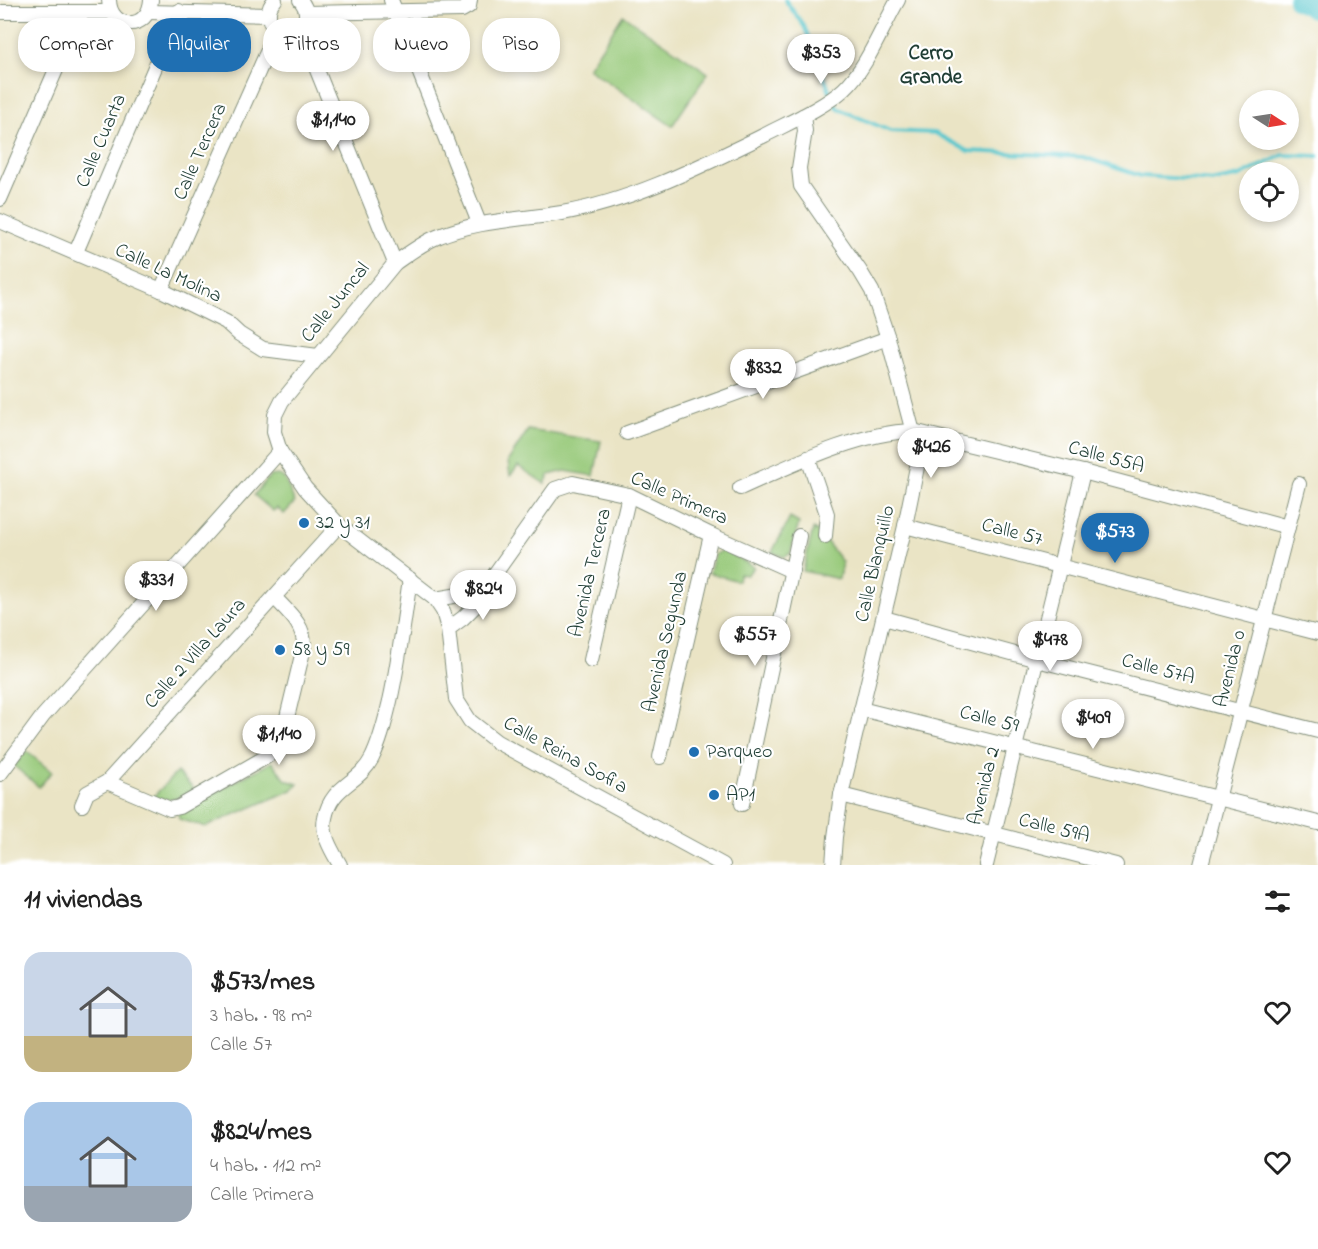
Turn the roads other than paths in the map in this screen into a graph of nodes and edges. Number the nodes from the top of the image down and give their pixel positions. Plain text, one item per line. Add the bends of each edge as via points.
1 (275, 0) edge
2 (898, 0) edge
3 (470, 1) edge
4 (393, 5) edge
5 (110, 6) edge
6 (150, 6) edge
7 (303, 6) edge
8 (179, 11) junction
9 (0, 12) edge
10 (81, 12) junction
11 (269, 15) junction
12 (270, 18) edge
13 (263, 61) edge
14 (318, 72) edge
15 (803, 116) junction
16 (0, 199) edge
17 (0, 221) edge
18 (479, 223) junction
19 (76, 252) junction
20 (395, 263) junction
21 (161, 290) junction
22 (888, 338) junction
23 (318, 356) junction
24 (913, 431) junction
25 (627, 433) dead end
26 (280, 451) junction
27 (807, 458) junction
28 (1083, 472) junction
29 (1299, 484) dead end
30 (740, 488) dead end
31 (629, 495) junction
32 (339, 525) junction
33 (904, 526) junction
34 (1288, 527) junction
35 (711, 535) junction
36 (799, 536) dead end
37 (825, 536) dead end
38 (1060, 566) junction
39 (792, 571) junction
40 (410, 579) junction
41 (487, 585) junction
42 (274, 597) junction
43 (435, 599) junction
44 (884, 618) junction
45 (1264, 618) junction
46 (448, 629) junction
47 (1318, 633) edge
48 (591, 660) dead end
49 (1036, 660) junction
50 (861, 709) junction
51 (1240, 711) junction
52 (1318, 731) edge
53 (1015, 747) junction
54 (660, 757) dead end
55 (0, 774) edge
56 (107, 782) junction
57 (842, 795) junction
58 (1218, 798) junction
59 (742, 804) dead end
60 (82, 805) dead end
61 (1318, 823) edge
62 (994, 834) junction
63 (340, 865) edge
64 (723, 865) edge
65 (833, 865) edge
66 (986, 865) edge
67 (1116, 865) edge
68 (1201, 865) edge

1 - 11 street
2 - 15 street, Calle Juncal via 860,69 844,89
3 - 4 street via 462,10
4 - 7 street
4 - 18 street
5 - 6 street via 119,21 130,24 141,20
5 - 10 street
6 - 8 street
8 - 11 street
8 - 19 street, Calle Cuarta
9 - 10 street
10 - 16 street
11 - 12 street
13 - 21 street, Calle Tercera
14 - 20 street
15 - 18 street, Calle Juncal via 703,165 622,197 563,213
15 - 22 street, Calle Blanquillo via 801,186 861,271
17 - 19 street, Calle La Molina
18 - 20 street, Calle Juncal via 437,237
19 - 21 street, Calle La Molina
20 - 23 street, Calle Juncal
21 - 23 street, Calle La Molina via 226,322 263,349
22 - 24 street, Calle Blanquillo
22 - 25 street
23 - 26 street, Calle Juncal via 275,415 274,432
24 - 27 street, Calle Primera via 892,431
24 - 28 street, Calle 55A
24 - 33 street, Calle Blanquillo via 917,467
26 - 32 street, Calle Juncal via 305,488
26 - 55 street via 43,716
27 - 30 street, Calle Primera
27 - 37 street via 827,514
28 - 34 street, Calle 55A
28 - 38 street, Avenida 2
29 - 34 street, Avenida 0
31 - 35 street, Calle Primera
31 - 41 street, Calle Primera via 573,483 555,489
31 - 48 street, Avenida Tercera
32 - 40 street, Calle Juncal
32 - 42 street, Calle 2 Villa Laura
33 - 38 street, Calle 57
33 - 44 street, Calle Blanquillo
34 - 45 street, Avenida 0
35 - 39 street, Calle Primera
35 - 54 street, Avenida Segunda
36 - 39 street
38 - 45 street, Calle 57
38 - 49 street, Avenida 2
39 - 59 street
40 - 43 street, Calle Reina Sofia
40 - 63 street via 383,729 371,760 328,803 324,822 327,842
41 - 43 street via 471,593
41 - 46 street, Calle Primera via 476,605
42 - 56 street, Calle 2 Villa Laura
42 - 56 street via 304,637 277,748 170,809
43 - 46 street, Calle Reina Sofia
44 - 49 street, Calle 57A
44 - 50 street, Calle Blanquillo
45 - 47 street, Calle 57
45 - 51 street, Avenida 0
46 - 64 street, Calle Reina Sofia via 456,699 470,721 496,742
49 - 51 street, Calle 57A
49 - 53 street, Avenida 2
50 - 53 street, Calle 59
50 - 57 street, Calle Blanquillo
51 - 52 street, Calle 57A
51 - 58 street, Avenida 0
53 - 58 street, Calle 59
53 - 62 street, Avenida 2
56 - 60 street, Calle 2 Villa Laura via 87,793
57 - 62 street, Calle 59A
57 - 65 street, Calle Blanquillo
58 - 61 street, Calle 59
58 - 68 street, Avenida 0
62 - 66 street, Avenida 2
62 - 67 street, Calle 59A

